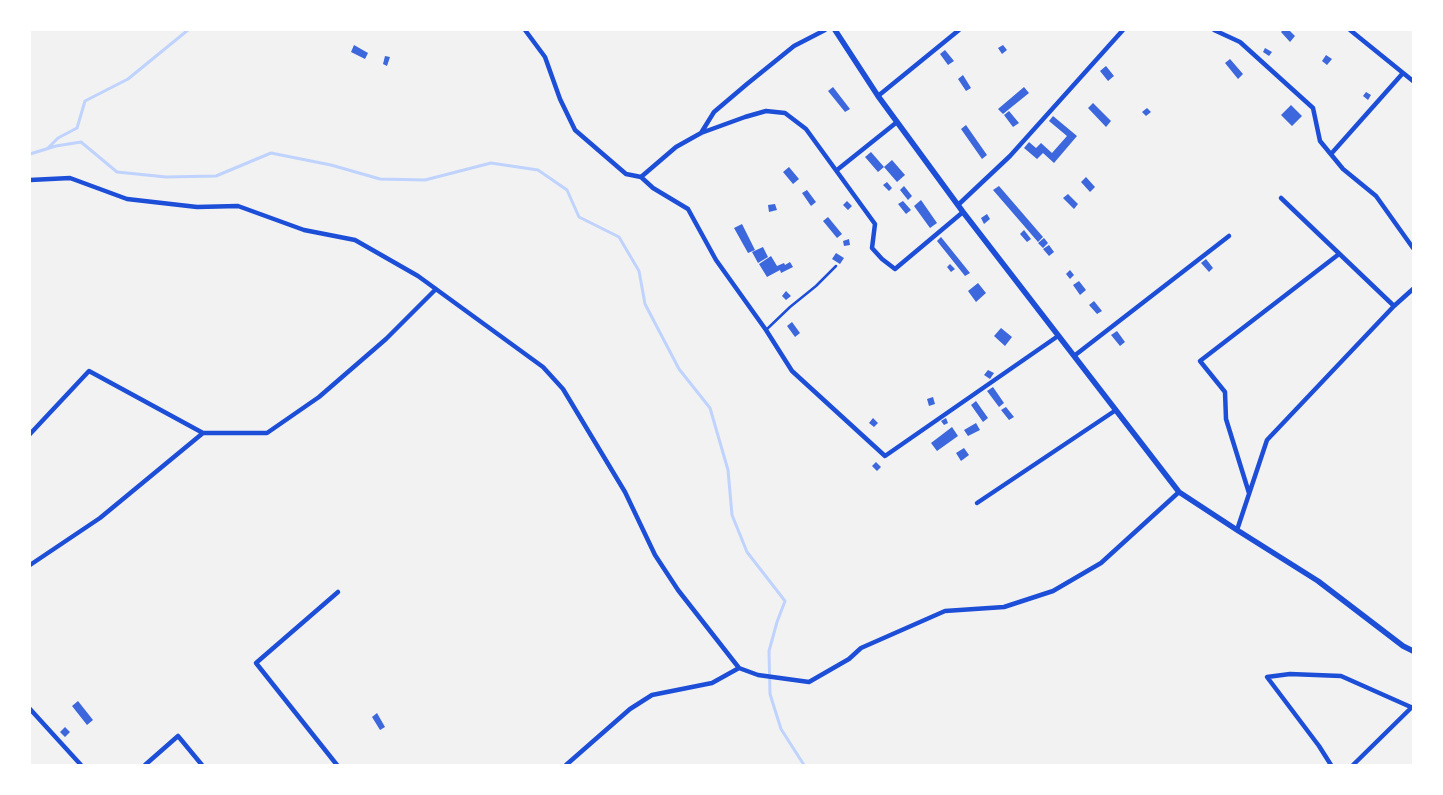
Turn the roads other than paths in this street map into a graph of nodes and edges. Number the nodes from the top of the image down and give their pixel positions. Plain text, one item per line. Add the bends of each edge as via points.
1 (526, 30) edge
2 (825, 30) edge
3 (835, 30) edge
4 (959, 30) edge
5 (1123, 30) edge
6 (1214, 30) edge
7 (1350, 30) edge
8 (1403, 73) junction
9 (1413, 81) edge
10 (878, 96) junction
11 (897, 122) junction
12 (701, 133) junction
13 (1331, 154) junction
14 (837, 170) junction
15 (641, 176) junction
16 (30, 180) edge
17 (1281, 198) dead end
18 (958, 205) junction
19 (962, 212) junction
20 (1229, 236) dead end
21 (1413, 248) edge
22 (1340, 254) junction
23 (836, 266) dead end
24 (436, 289) junction
25 (1413, 289) edge
26 (1394, 306) junction
27 (766, 330) junction
28 (1058, 336) junction
29 (1074, 356) junction
30 (1116, 410) junction
31 (202, 433) junction
32 (30, 434) edge
33 (1179, 492) junction
34 (1249, 493) junction
35 (977, 502) dead end
36 (1237, 530) junction
37 (30, 565) edge
38 (338, 592) dead end
39 (1413, 651) edge
40 (739, 668) junction
41 (1412, 708) edge
42 (30, 709) edge
43 (81, 765) edge
44 (145, 765) edge
45 (202, 765) edge
46 (337, 765) edge
47 (566, 765) edge
48 (1331, 765) edge
49 (1353, 765) edge

1 - 15 street via 545,57 575,130 626,174
2 - 12 street via 794,46 747,84 714,112
3 - 10 street
4 - 10 street
5 - 18 street via 1010,156
6 - 13 street via 1240,42 1313,108 1320,141
7 - 8 street
8 - 9 street
8 - 13 street
10 - 11 street
11 - 14 street
11 - 18 street
12 - 14 street via 766,111 785,113 806,128
12 - 15 street via 676,147
13 - 21 street via 1343,169 1376,196
14 - 19 street via 875,224 872,248 895,269
15 - 27 street via 653,188 688,210 716,260
16 - 24 street via 70,178 127,199 197,206 238,206 304,230 355,240
17 - 22 street
18 - 19 street
19 - 28 street
20 - 29 street
22 - 26 street
22 - 34 street via 1200,361 1225,392 1226,418
23 - 27 lane
24 - 31 street via 386,339 319,397 267,433
24 - 40 street via 543,367 563,389 625,492 655,555 706,628
25 - 26 street
26 - 34 street via 1267,440
27 - 28 street via 792,371 885,456
28 - 29 street
29 - 30 street
30 - 33 street
30 - 35 street
31 - 32 street via 89,371
31 - 37 street via 100,518
33 - 36 street
33 - 40 street via 1101,563 1053,591 1004,607 945,611 861,648 809,682 758,675
34 - 36 street
36 - 39 street via 1318,581
38 - 46 street via 256,663
40 - 47 street via 712,683 652,695 630,709
41 - 48 street via 1342,676 1290,674 1266,678
41 - 49 street
42 - 43 street
44 - 45 street via 178,736

